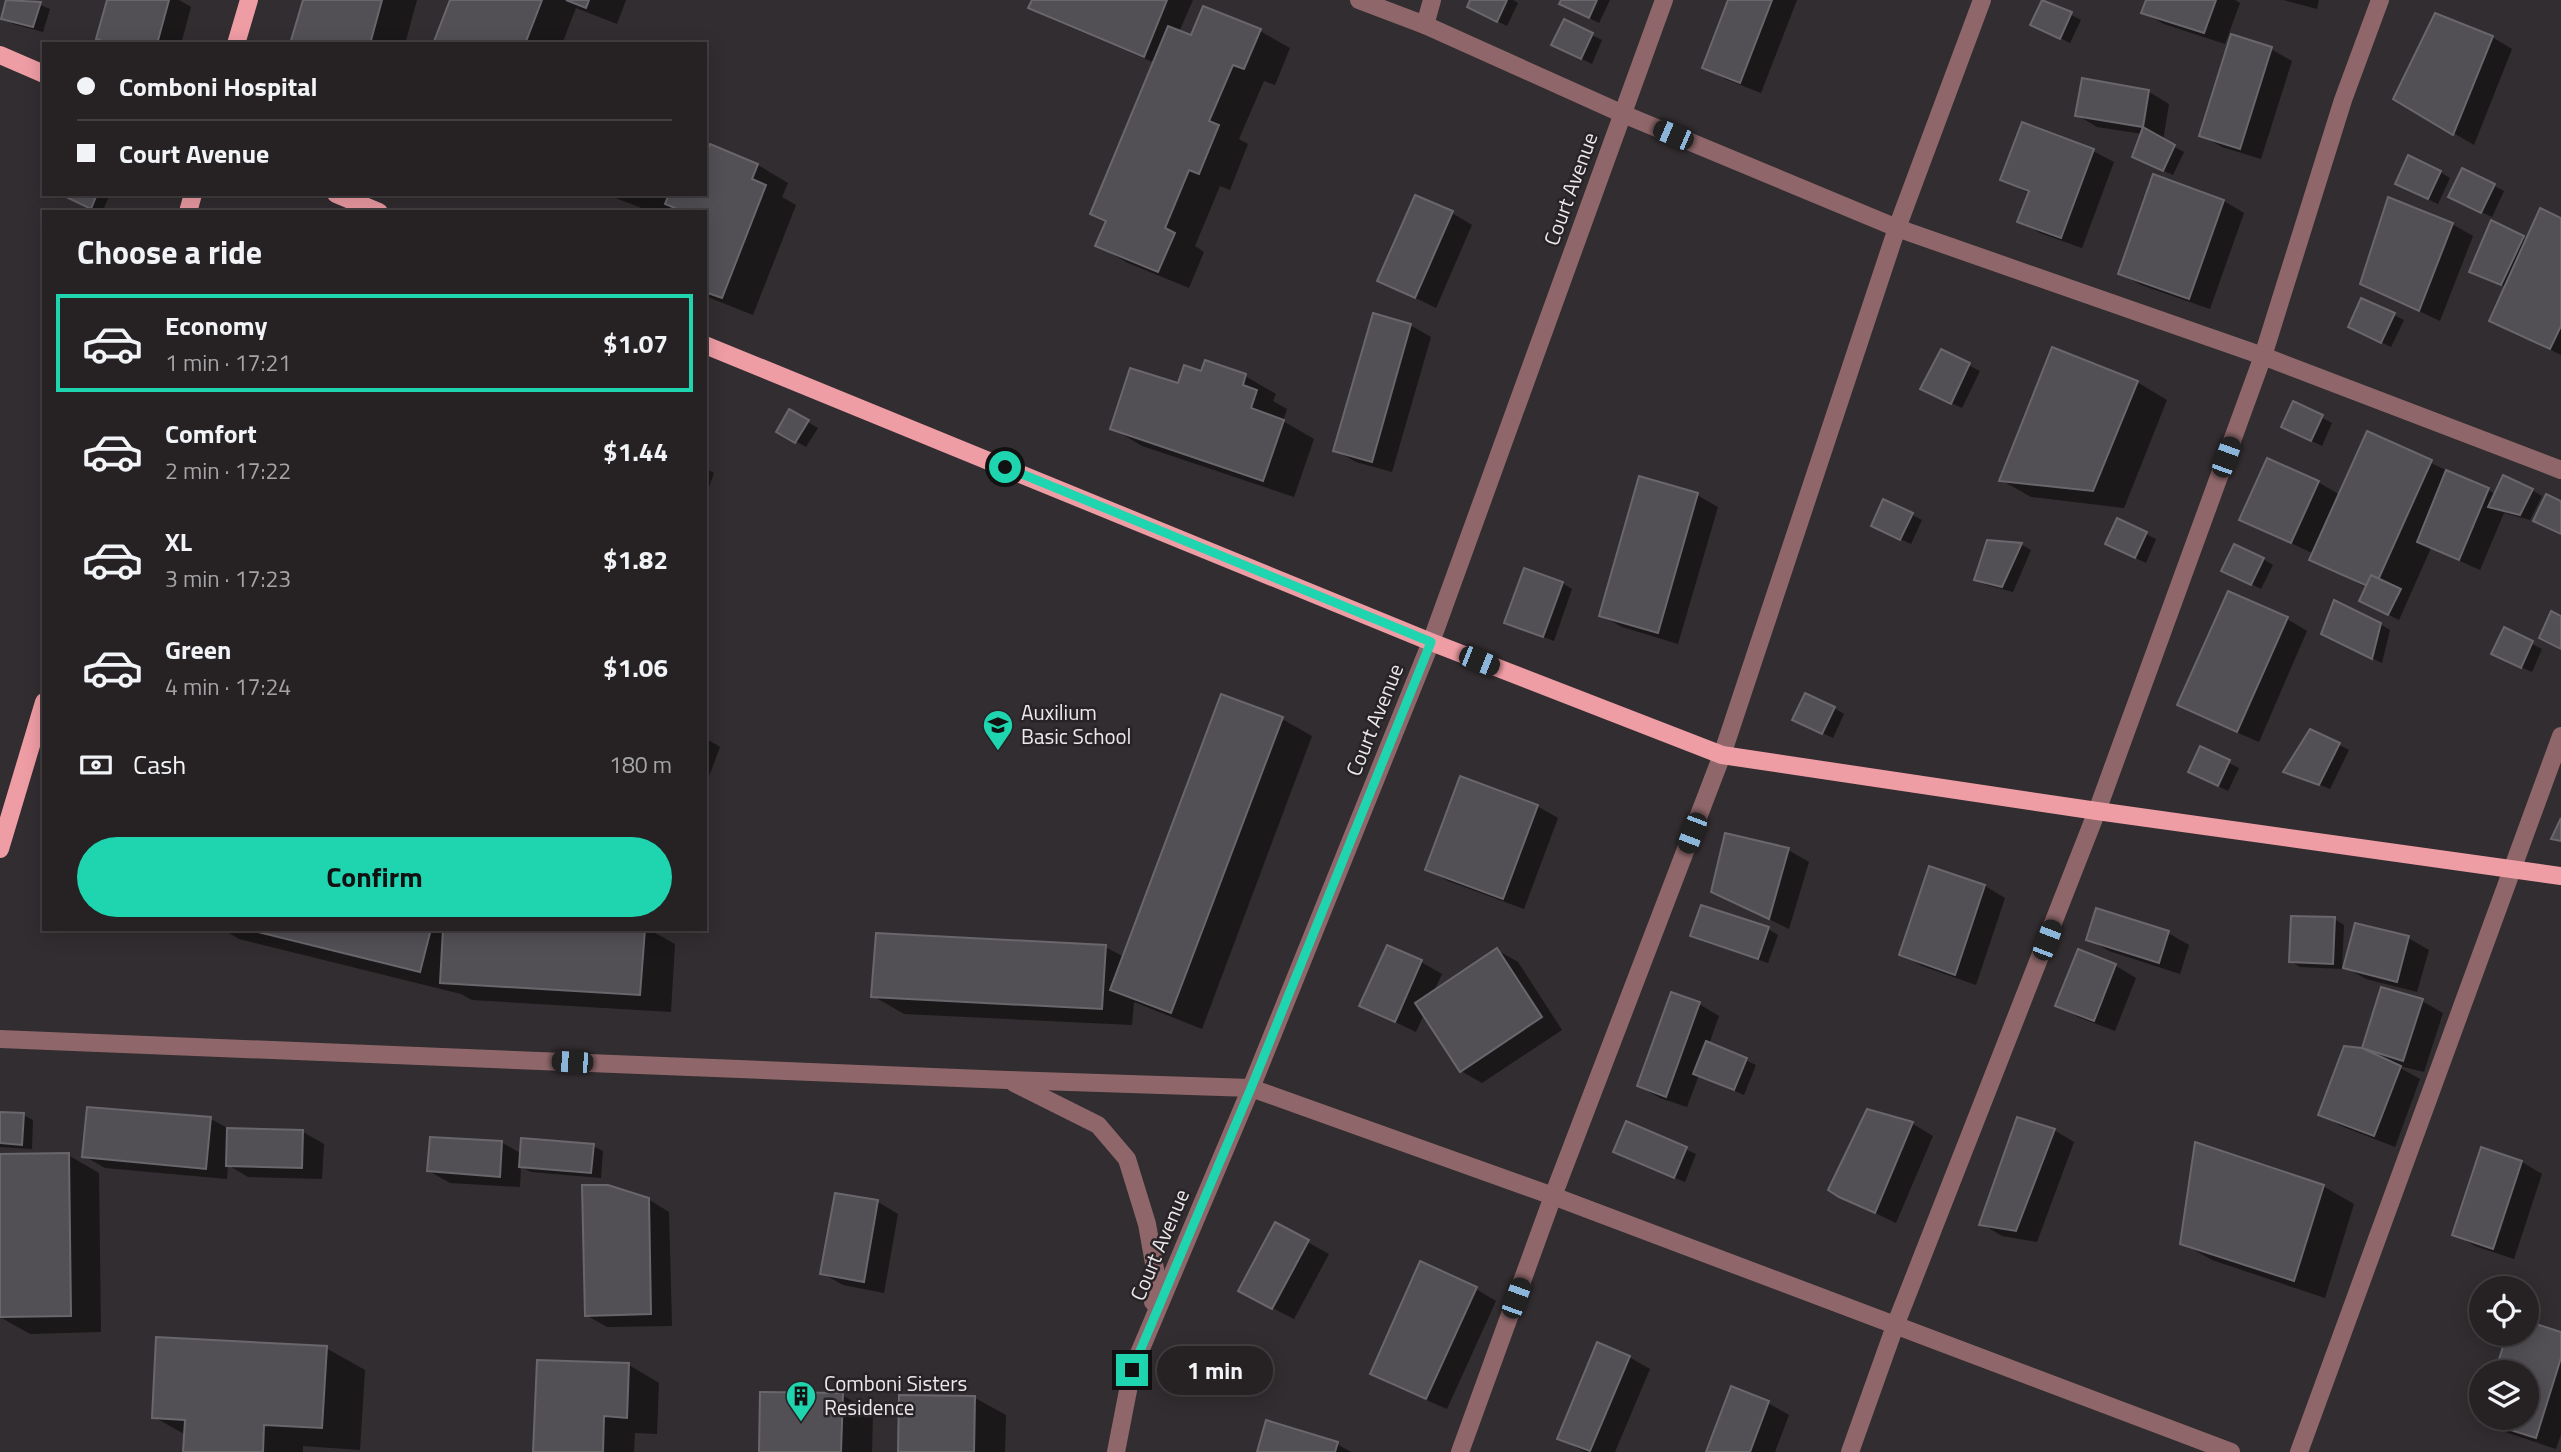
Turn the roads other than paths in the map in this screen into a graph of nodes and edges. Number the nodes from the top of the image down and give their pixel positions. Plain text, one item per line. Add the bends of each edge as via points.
1 (249, 0) edge
2 (1359, 0) edge
3 (1433, 0) edge
4 (1664, 0) edge
5 (1982, 0) edge
6 (2380, 0) edge
7 (1425, 25) junction
8 (237, 42) edge
9 (0, 55) edge
10 (42, 73) edge
11 (1623, 114) junction
12 (341, 196) edge
13 (374, 210) edge
14 (1897, 228) junction
15 (707, 346) edge
16 (2263, 356) junction
17 (2561, 470) edge
18 (1431, 642) junction
19 (42, 709) edge
20 (2561, 736) edge
21 (1722, 755) junction
22 (2097, 811) junction
23 (0, 849) edge
24 (2513, 868) junction
25 (2561, 876) edge
26 (0, 1039) edge
27 (1007, 1080) junction
28 (1251, 1088) junction
29 (1553, 1196) junction
30 (1895, 1326) junction
31 (1132, 1370) junction
32 (1116, 1452) edge
33 (1460, 1452) edge
34 (1850, 1452) edge
35 (2231, 1452) edge
36 (2299, 1452) edge

1 - 8 main road
2 - 7 street
3 - 7 street
4 - 11 street, Court Avenue
5 - 14 street
6 - 16 street via 2343,100
7 - 11 street
9 - 10 main road
11 - 14 street
11 - 18 street, Court Avenue
12 - 13 main road
14 - 16 street
14 - 21 street
15 - 18 main road
16 - 17 street
16 - 22 street
18 - 21 main road
18 - 28 street, Court Avenue
19 - 23 main road
20 - 24 street
21 - 22 main road
21 - 29 street
22 - 24 main road
22 - 30 street
24 - 25 main road
24 - 36 street
26 - 27 street
27 - 28 street
27 - 31 street via 1098,1125 1127,1159 1147,1224 1158,1286
28 - 29 street
28 - 31 street, Court Avenue
29 - 30 street
29 - 33 street
30 - 34 street
30 - 35 street
31 - 32 street, Court Avenue

